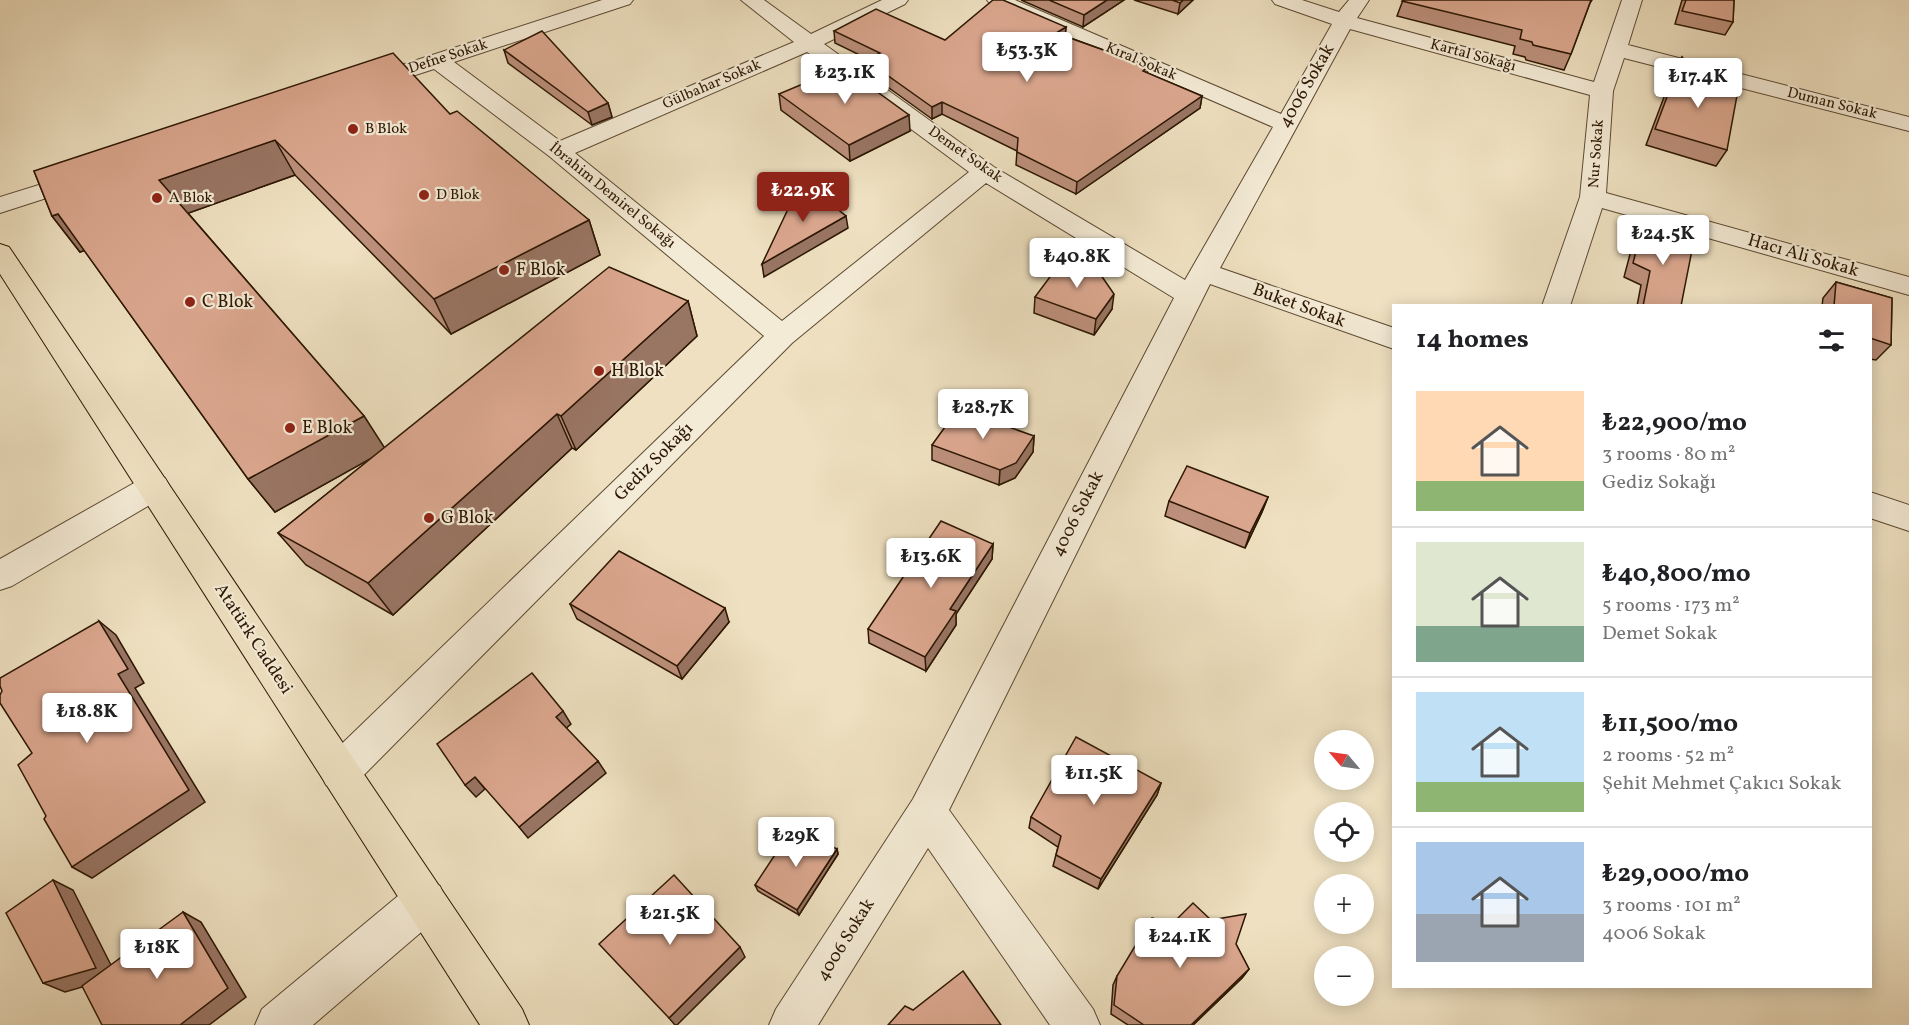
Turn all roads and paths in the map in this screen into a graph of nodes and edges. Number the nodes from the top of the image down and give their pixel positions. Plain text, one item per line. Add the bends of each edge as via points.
1 (623, 0) edge
2 (751, 0) edge
3 (898, 0) edge
4 (997, 0) edge
5 (1282, 0) edge
6 (1632, 0) edge
7 (1351, 10) edge
8 (811, 42) junction
9 (1616, 49) junction
10 (438, 61) junction
11 (348, 90) edge
12 (1602, 92) junction
13 (1285, 123) junction
14 (1909, 124) edge
15 (558, 151) junction
16 (101, 172) edge
17 (985, 172) junction
18 (1593, 198) junction
19 (0, 205) edge
20 (0, 253) edge
21 (1197, 284) junction
22 (1909, 286) edge
23 (1557, 304) edge
24 (782, 336) junction
25 (1392, 338) edge
26 (154, 487) junction
27 (1872, 506) edge
28 (1909, 518) edge
29 (0, 576) edge
30 (340, 772) junction
31 (927, 813) junction
32 (425, 901) junction
33 (278, 1025) edge
34 (506, 1025) edge
35 (792, 1025) edge
36 (1077, 1025) edge

1 - 10 street, Defne Sokak
2 - 8 street, Demet Sokak
3 - 8 street, Gülbahar Sokak
4 - 13 street, Kıral Sokak
5 - 7 street, Kartal Sokağı
6 - 9 street, Nur Sokak
7 - 12 street, Kartal Sokağı
7 - 13 street, 4006 Sokak
8 - 15 street, Gülbahar Sokak
8 - 17 street, Demet Sokak
9 - 12 street, Nur Sokak
9 - 14 street, Duman Sokak
10 - 11 street, Defne Sokak
10 - 15 street, İbrahim Demirel Sokağı
12 - 18 street, Nur Sokak
13 - 21 street, 4006 Sokak
15 - 24 street, İbrahim Demirel Sokağı
16 - 19 street
17 - 21 street, Demet Sokak
17 - 24 street, Gediz Sokağı
18 - 22 street, Hacı Ali Sokak
18 - 23 street, Nur Sokak
20 - 26 main road, Atatürk Caddesi
21 - 25 street, Buket Sokak
21 - 31 street, 4006 Sokak
24 - 30 street, Gediz Sokağı
26 - 29 street
26 - 30 main road, Atatürk Caddesi
27 - 28 street
30 - 32 main road, Atatürk Caddesi
31 - 35 street, 4006 Sokak
31 - 36 street
32 - 33 street
32 - 34 main road, Atatürk Caddesi

